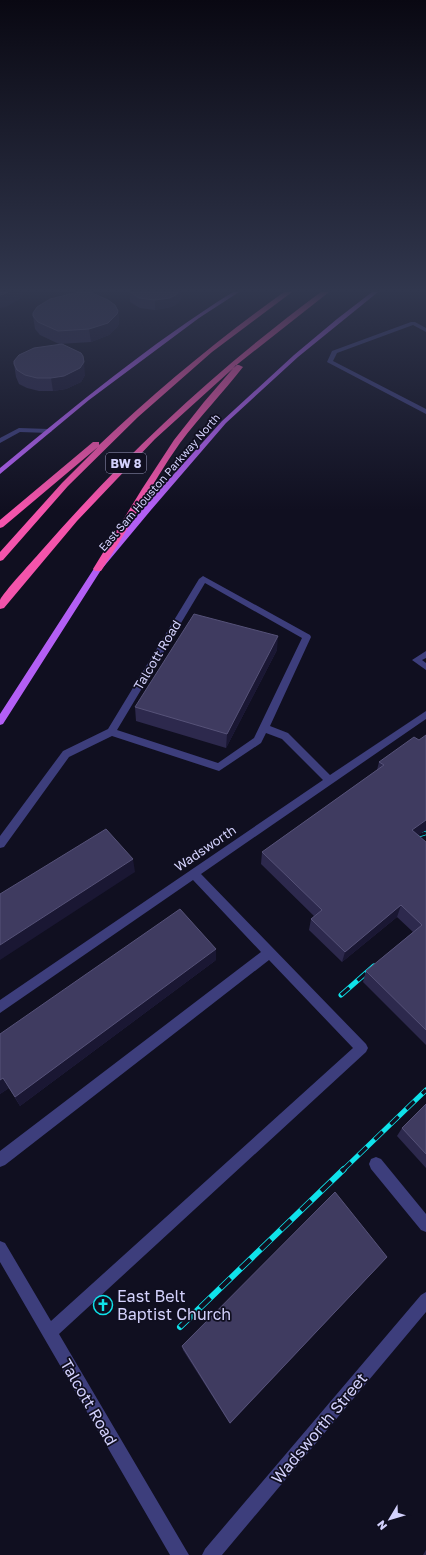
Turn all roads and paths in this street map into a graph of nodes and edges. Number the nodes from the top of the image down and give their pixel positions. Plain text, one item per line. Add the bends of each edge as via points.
1 (133, 365) edge
2 (194, 365) edge
3 (233, 365) edge
4 (241, 365) edge
5 (287, 365) edge
6 (335, 365) edge
7 (174, 380) junction
8 (426, 412) edge
9 (49, 431) junction
10 (0, 441) edge
11 (0, 472) edge
12 (0, 525) edge
13 (0, 558) edge
14 (98, 569) junction
15 (0, 606) edge
16 (426, 654) edge
17 (426, 667) edge
18 (426, 714) edge
19 (0, 722) edge
20 (264, 728) junction
21 (111, 732) junction
22 (329, 780) junction
23 (0, 844) edge
24 (193, 873) junction
25 (270, 952) junction
26 (0, 1007) edge
27 (0, 1160) edge
28 (376, 1164) dead end
29 (426, 1225) edge
30 (0, 1248) edge
31 (426, 1300) edge
32 (49, 1333) junction
33 (180, 1555) edge
34 (211, 1555) edge

1 - 9 main road
2 - 7 highway, BW 8
3 - 15 highway, BW 8 via 120,469 64,529
4 - 14 highway via 177,442
5 - 14 main road, East Sam Houston Parkway North via 224,422
6 - 8 lane
7 - 12 highway
7 - 13 highway, BW 8 via 81,468
9 - 10 lane via 19,430
9 - 11 main road
14 - 19 main road, East Sam Houston Parkway North
16 - 17 lane via 416,660
18 - 22 lane, Wadsworth
20 - 21 lane via 258,740 219,767
20 - 21 lane, Talcott Road via 307,637 203,579
20 - 22 lane via 285,736
21 - 23 lane via 66,754
22 - 24 lane, Wadsworth
24 - 25 lane
24 - 26 lane, Wadsworth
25 - 27 lane
25 - 32 lane via 362,1048
28 - 29 lane
30 - 32 lane, Talcott Road
31 - 34 lane, Wadsworth Street
32 - 33 lane, Talcott Road

